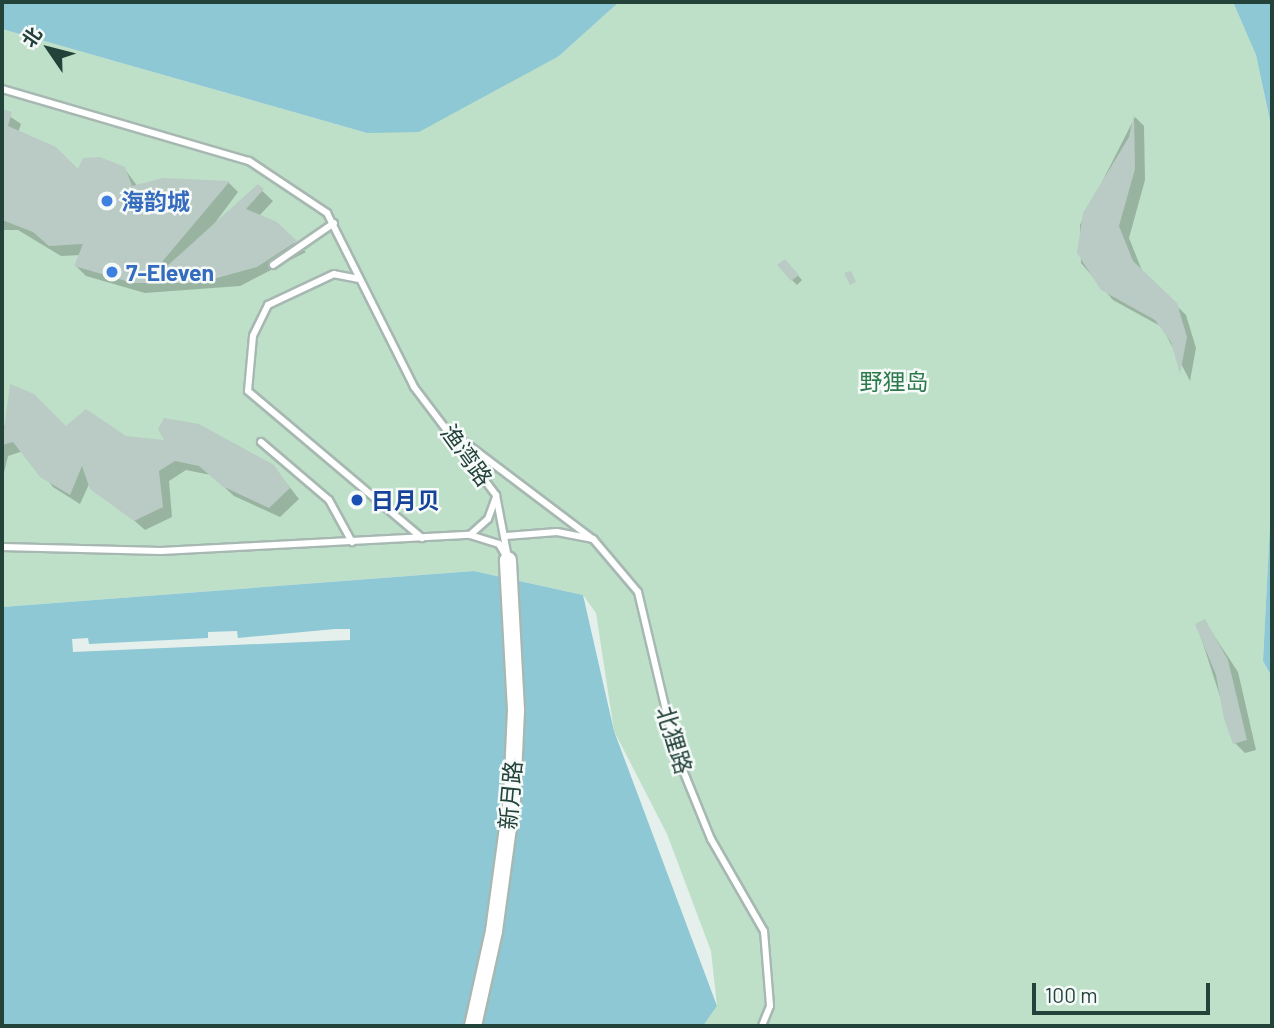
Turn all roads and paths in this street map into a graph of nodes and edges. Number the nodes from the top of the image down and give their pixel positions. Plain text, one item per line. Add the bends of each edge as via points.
1 (2, 89) edge
2 (334, 223) junction
3 (273, 265) dead end
4 (359, 279) junction
5 (458, 438) junction
6 (261, 442) dead end
7 (496, 495) junction
8 (470, 535) junction
9 (506, 536) junction
10 (423, 539) junction
11 (594, 540) junction
12 (352, 542) junction
13 (2, 547) edge
14 (508, 560) junction
15 (472, 1026) edge
16 (762, 1026) edge

1 - 2 lane, 渔湾路 via 249,161 303,192
2 - 3 lane
2 - 4 lane, 渔湾路
4 - 5 lane, 渔湾路 via 414,387
4 - 10 lane via 334,274 262,312 246,378 248,391
5 - 7 lane, 渔湾路
5 - 11 lane, 北狸路
6 - 12 lane via 329,500
7 - 8 lane via 488,519
7 - 9 lane, 渔湾路
8 - 10 lane
8 - 14 lane via 499,544
9 - 11 lane via 557,532
9 - 14 lane, 渔湾路
10 - 12 lane
11 - 16 lane, 北狸路 via 638,592 676,753 712,839 764,931 770,1006
12 - 13 lane via 107,552
14 - 15 street, 新月路 via 516,710 512,798 494,931

